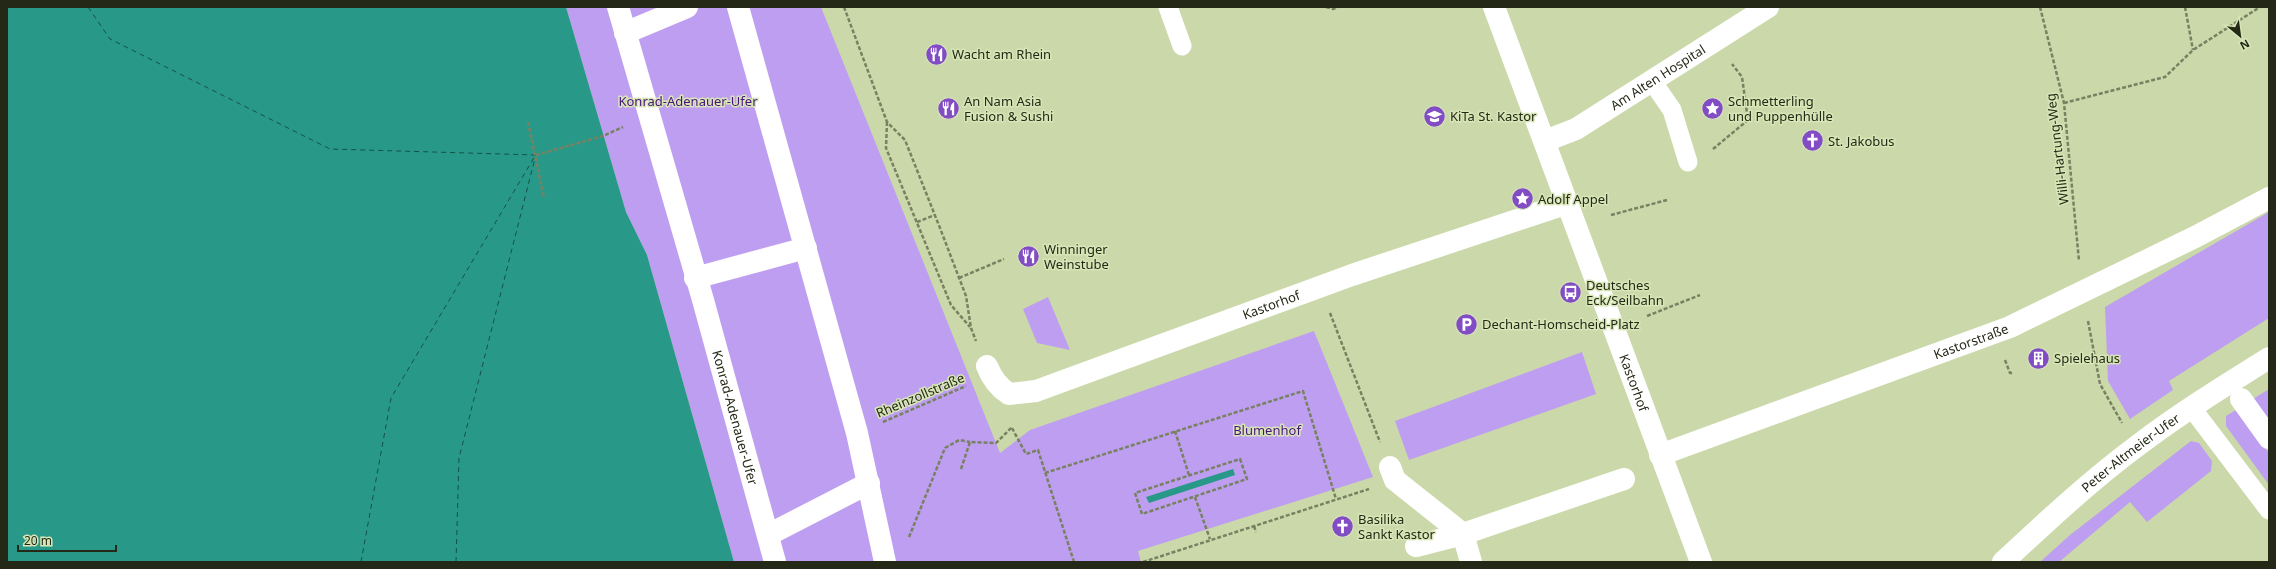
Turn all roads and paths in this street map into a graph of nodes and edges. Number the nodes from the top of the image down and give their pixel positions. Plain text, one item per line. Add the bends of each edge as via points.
1 (618, 7) edge
2 (687, 7) edge
3 (738, 7) edge
4 (844, 7) edge
5 (1168, 7) edge
6 (1326, 7) edge
7 (1338, 7) edge
8 (1494, 7) edge
9 (1768, 7) edge
10 (2040, 7) edge
11 (2185, 7) edge
12 (2260, 7) edge
13 (625, 32) junction
14 (1182, 46) dead end
15 (2193, 50) junction
16 (1728, 59) dead end
17 (1652, 81) junction
18 (2064, 103) junction
19 (528, 122) dead end
20 (887, 122) junction
21 (629, 124) dead end
22 (1545, 141) junction
23 (536, 155) junction
24 (1714, 155) dead end
25 (1688, 162) dead end
26 (544, 198) dead end
27 (2269, 198) edge
28 (1667, 200) dead end
29 (1568, 203) junction
30 (934, 215) junction
31 (1611, 215) dead end
32 (917, 222) junction
33 (806, 248) junction
34 (1004, 259) dead end
35 (696, 278) junction
36 (960, 278) junction
37 (1320, 288) junction
38 (2083, 291) junction
39 (1700, 295) dead end
40 (1647, 316) dead end
41 (970, 328) junction
42 (977, 342) dead end
43 (2269, 358) edge
44 (989, 371) joint
45 (2241, 399) dead end
46 (2191, 407) junction
47 (1012, 428) dead end
48 (2125, 428) dead end
49 (1175, 431) junction
50 (857, 433) junction
51 (2269, 438) edge
52 (970, 442) junction
53 (996, 443) dead end
54 (1660, 455) junction
55 (961, 469) dead end
56 (1045, 473) junction
57 (1392, 473) junction
58 (1189, 475) junction
59 (1624, 479) dead end
60 (869, 483) junction
61 (1195, 497) junction
62 (1336, 499) junction
63 (2269, 510) edge
64 (1254, 526) junction
65 (1256, 532) dead end
66 (1463, 534) junction
67 (768, 536) junction
68 (1210, 539) junction
69 (908, 541) dead end
70 (1416, 546) dead end
71 (775, 562) edge
72 (885, 562) edge
73 (1074, 562) edge
74 (1143, 562) edge
75 (1470, 562) edge
76 (1700, 562) edge
77 (2003, 562) edge

1 - 13 street, Konrad-Adenauer-Ufer
2 - 13 street
3 - 33 street
4 - 20 path
5 - 14 lane
6 - 7 path
8 - 22 street, Kastorhof
9 - 17 street, Am Alten Hospital
10 - 18 path, Willi-Hartung-Weg
11 - 15 path
12 - 15 path
13 - 35 street, Konrad-Adenauer-Ufer
15 - 18 path via 2165,77
16 - 24 path via 1742,77 1748,120 1712,150
17 - 22 street, Am Alten Hospital via 1576,129
17 - 25 lane via 1672,110
18 - 38 path, Willi-Hartung-Weg
19 - 23 path
20 - 30 path via 905,140
20 - 32 path via 886,148
21 - 23 path via 603,136
22 - 29 street, Kastorhof
23 - 26 path
27 - 38 street, Kastorstraße via 2196,237
28 - 31 path
29 - 37 street, Kastorhof via 1360,272
29 - 54 street, Kastorhof
30 - 32 path
30 - 36 path
32 - 41 path via 951,305
33 - 35 street
33 - 50 street
34 - 36 path
35 - 67 street, Konrad-Adenauer-Ufer
36 - 41 path via 966,296
37 - 44 street, Kastorhof via 1036,391 1009,394 1000,388
37 - 57 path
38 - 48 path, Willi-Hartung-Weg via 2100,384
38 - 54 street, Kastorstraße via 1994,333
39 - 40 path
41 - 42 path
43 - 46 street, Peter-Altmeier-Ufer
44 - 50 path, Rheinzollstraße
45 - 51 street
46 - 63 lane
46 - 77 street, Peter-Altmeier-Ufer via 2115,463 2062,507
47 - 56 path via 1026,454 1038,450
49 - 56 path
49 - 58 path
49 - 62 path via 1302,391
50 - 60 street
52 - 53 path
52 - 55 path
52 - 69 path via 959,440 945,448
54 - 76 street, Kastorhof
56 - 73 path
57 - 62 path
57 - 66 street
58 - 61 path via 1240,459 1247,479
58 - 61 path via 1135,493 1142,514
59 - 66 street
60 - 67 street
60 - 72 street
61 - 68 path
62 - 64 path
64 - 65 path
64 - 68 path
66 - 70 street
66 - 75 street
67 - 71 street, Konrad-Adenauer-Ufer
68 - 74 path

